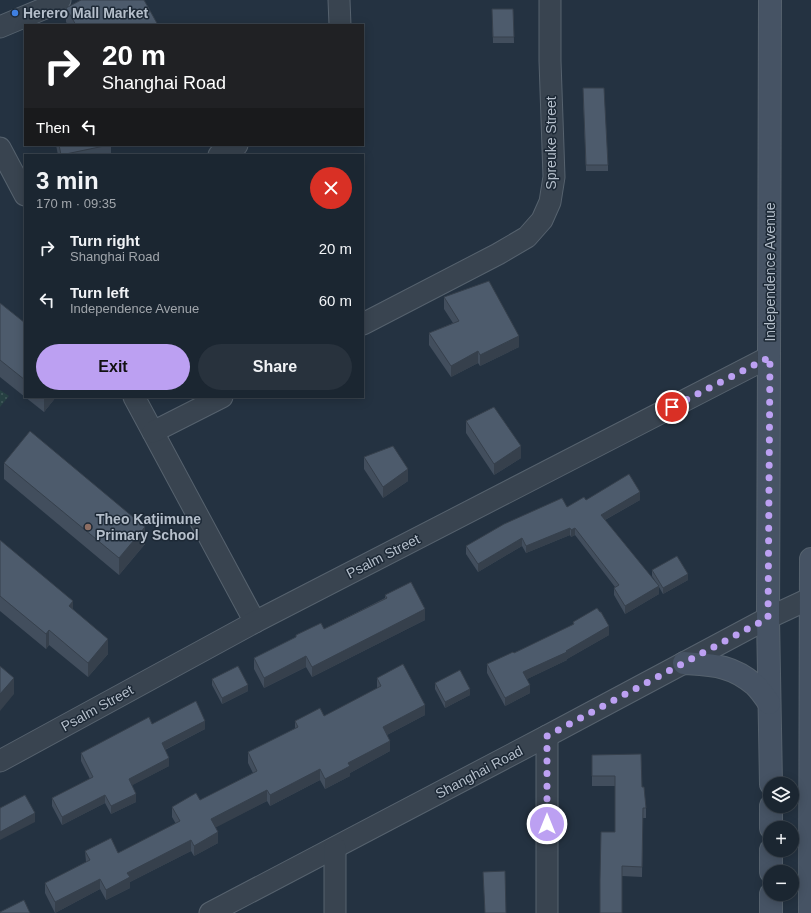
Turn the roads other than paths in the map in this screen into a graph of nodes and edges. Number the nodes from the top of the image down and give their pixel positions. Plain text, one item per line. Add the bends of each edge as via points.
1 (60, 0) edge
2 (339, 0) edge
3 (550, 0) edge
4 (770, 0) edge
5 (340, 24) edge
6 (0, 27) edge
7 (235, 146) edge
8 (0, 148) edge
9 (221, 154) edge
10 (24, 192) edge
11 (364, 323) edge
12 (770, 357) junction
13 (135, 398) edge
14 (220, 398) edge
15 (153, 432) junction
16 (811, 559) edge
17 (811, 598) edge
18 (768, 618) junction
19 (255, 622) junction
20 (684, 663) junction
21 (769, 703) junction
22 (547, 736) junction
23 (0, 761) edge
24 (771, 777) edge
25 (335, 848) junction
26 (771, 901) edge
27 (210, 913) edge
28 (335, 913) edge
29 (547, 913) edge
30 (771, 913) edge
31 (810, 913) edge

1 - 6 street
2 - 5 street
3 - 11 street, Spreuke Street via 554,177 550,202 542,220 526,237 498,254
4 - 12 main road, Independence Avenue
7 - 9 street
8 - 10 street
12 - 18 main road, Independence Avenue
12 - 19 street, Psalm Street
13 - 15 street
14 - 15 street
15 - 19 street
16 - 17 main road
17 - 18 street, Shanghai Road
17 - 31 main road
18 - 20 street, Shanghai Road
18 - 21 main road, Independence Avenue
19 - 23 street, Psalm Street
20 - 21 main road via 720,666 738,672 756,686
20 - 22 street, Shanghai Road
21 - 24 main road, Independence Avenue
22 - 25 street, Shanghai Road
22 - 29 street
25 - 27 street, Shanghai Road
25 - 28 street
26 - 30 main road

